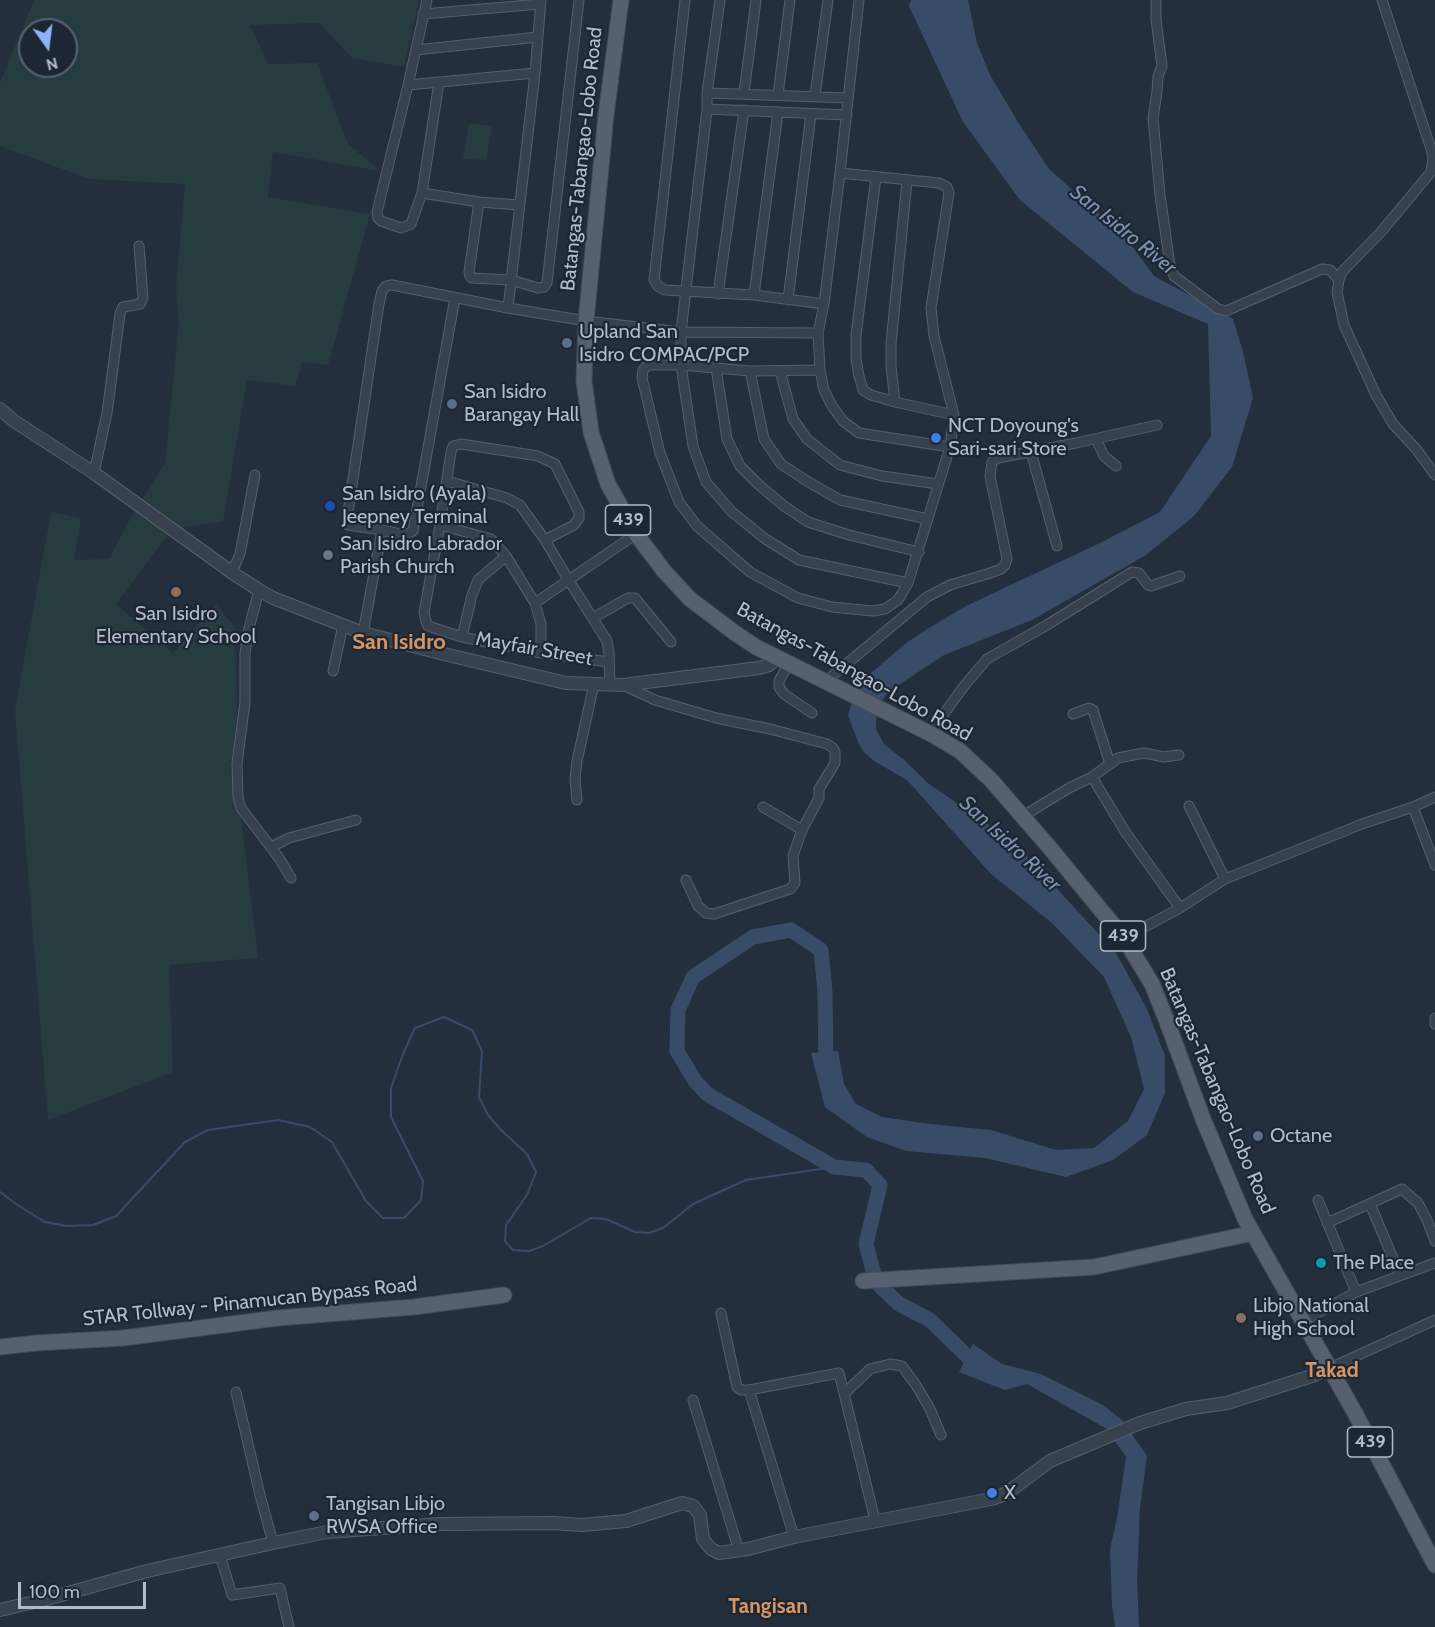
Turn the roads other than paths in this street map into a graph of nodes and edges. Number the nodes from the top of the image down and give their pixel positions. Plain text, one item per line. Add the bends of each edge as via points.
1 (427, 0) edge
2 (579, 0) edge
3 (621, 0) edge
4 (685, 0) edge
5 (720, 0) edge
6 (756, 0) edge
7 (790, 0) edge
8 (828, 0) edge
9 (859, 0) edge
10 (1156, 0) edge
11 (1382, 0) edge
12 (541, 2) edge
13 (423, 14) junction
14 (538, 37) junction
15 (417, 50) junction
16 (535, 73) junction
17 (439, 82) junction
18 (408, 85) junction
19 (707, 93) junction
20 (744, 93) junction
21 (778, 95) junction
22 (815, 96) junction
23 (848, 98) junction
24 (707, 109) junction
25 (744, 110) junction
26 (778, 112) junction
27 (811, 114) junction
28 (847, 115) junction
29 (840, 173) junction
30 (876, 177) junction
31 (907, 181) junction
32 (422, 193) junction
33 (478, 202) junction
34 (520, 205) junction
35 (139, 246) dead end
36 (511, 280) junction
37 (1339, 280) junction
38 (687, 291) junction
39 (718, 294) junction
40 (754, 295) junction
41 (455, 298) junction
42 (788, 300) junction
43 (824, 304) junction
44 (508, 308) junction
45 (586, 321) junction
46 (681, 332) junction
47 (818, 333) junction
48 (681, 365) junction
49 (716, 368) junction
50 (820, 370) junction
51 (750, 371) junction
52 (780, 371) junction
53 (895, 402) junction
54 (0, 410) edge
55 (954, 416) junction
56 (1157, 425) dead end
57 (1096, 439) junction
58 (950, 447) junction
59 (1032, 452) junction
60 (1116, 466) dead end
61 (94, 472) junction
62 (255, 475) dead end
63 (1435, 475) edge
64 (447, 481) junction
65 (938, 484) junction
66 (928, 519) junction
67 (440, 525) junction
68 (382, 530) junction
69 (636, 534) junction
70 (545, 540) junction
71 (1057, 546) dead end
72 (919, 552) junction
73 (506, 556) junction
74 (232, 572) junction
75 (1180, 576) dead end
76 (567, 579) junction
77 (908, 583) junction
78 (259, 590) junction
79 (535, 603) junction
80 (593, 618) junction
81 (343, 625) junction
82 (363, 633) junction
83 (462, 637) junction
84 (671, 642) dead end
85 (541, 653) junction
86 (783, 660) junction
87 (609, 662) junction
88 (333, 671) dead end
89 (826, 681) junction
90 (594, 684) junction
91 (610, 684) junction
92 (623, 685) junction
93 (812, 713) dead end
94 (1073, 714) dead end
95 (933, 735) junction
96 (1179, 755) dead end
97 (1110, 764) junction
98 (1092, 777) junction
99 (1435, 797) edge
100 (577, 800) dead end
101 (1189, 806) dead end
102 (763, 807) dead end
103 (1413, 807) junction
104 (1023, 816) junction
105 (356, 820) dead end
106 (801, 830) junction
107 (271, 847) junction
108 (1435, 865) edge
109 (291, 878) dead end
110 (1225, 879) junction
111 (686, 880) dead end
112 (1180, 908) junction
113 (1124, 938) junction
114 (1435, 1018) edge
115 (1435, 1024) edge
116 (1318, 1200) dead end
117 (1370, 1204) junction
118 (1327, 1223) junction
119 (1253, 1233) junction
120 (1435, 1241) edge
121 (1435, 1263) edge
122 (1400, 1275) junction
123 (863, 1281) dead end
124 (1356, 1292) junction
125 (504, 1296) dead end
126 (721, 1313) dead end
127 (1435, 1320) edge
128 (1303, 1321) junction
129 (0, 1347) edge
130 (1330, 1368) junction
131 (749, 1390) junction
132 (236, 1392) dead end
133 (843, 1394) junction
134 (693, 1400) dead end
135 (941, 1436) dead end
136 (875, 1520) junction
137 (794, 1537) junction
138 (273, 1542) junction
139 (739, 1551) junction
140 (220, 1555) junction
141 (1435, 1565) edge
142 (0, 1610) edge
143 (290, 1627) edge

1 - 13 street
2 - 36 street via 547,283 538,288
3 - 45 main road, Batangas-Tabangao-Lobo Road / 439
4 - 38 street via 654,280 665,290
5 - 19 street
6 - 20 street
7 - 21 street
8 - 22 street
9 - 23 street
10 - 37 street via 1162,66 1152,118 1174,276 1226,311 1322,269 1330,270
11 - 37 street via 1431,149 1431,172
12 - 13 street
12 - 14 street
13 - 15 street
14 - 15 street
14 - 16 street
15 - 18 street
16 - 17 street
16 - 34 street
17 - 18 street
17 - 32 street
18 - 32 street via 378,218 406,227 411,224
19 - 20 street
19 - 24 street
20 - 21 street
21 - 22 street
22 - 23 street
23 - 28 street
24 - 25 street
24 - 38 street
25 - 26 street
25 - 39 street
26 - 27 street
26 - 40 street
27 - 28 street
27 - 42 street
28 - 29 street
29 - 30 street
29 - 43 street
30 - 31 street
30 - 53 street via 856,359 863,390
31 - 53 street via 891,344
31 - 55 street via 939,183 950,193 931,308
32 - 33 street
33 - 34 street
33 - 36 street via 470,276
34 - 36 street
35 - 61 street via 143,298 140,304 123,307 120,314 107,413
36 - 44 street
37 - 63 street via 1337,292 1344,325 1377,395 1393,424
38 - 39 street
38 - 46 street
39 - 40 street
40 - 42 street
41 - 44 street
41 - 68 street via 413,531 405,535
41 - 68 street via 392,285 382,291 347,519 348,525
42 - 43 street
43 - 47 street
44 - 45 street
45 - 46 street
45 - 69 main road, Batangas-Tabangao-Lobo Road / 439 via 584,381 591,432 608,484
46 - 47 street
46 - 48 street
47 - 50 street
48 - 49 street
48 - 77 street via 693,446 706,482 732,512 799,560
48 - 77 street via 648,365 642,378 664,463 679,502 697,526 750,572 798,598 832,607 873,611 885,609 898,600
49 - 51 street
49 - 72 street via 727,439 740,466 758,484 808,522
50 - 52 street
50 - 58 street via 832,405 843,422 859,433
51 - 52 street
51 - 66 street via 764,439 781,464 840,500
52 - 65 street via 793,419 807,439 840,465
53 - 55 street
54 - 61 street
55 - 58 street
56 - 57 street
57 - 59 street
57 - 60 street via 1104,456
58 - 65 street
59 - 71 street
59 - 89 street via 998,458 990,466 1005,565 927,597
61 - 74 street
62 - 74 street via 240,554
64 - 67 street, Mayfair Street
64 - 70 street via 520,505
64 - 70 street, Mayfair Street via 453,446 461,444 538,456 555,464 579,518 574,525
65 - 66 street
66 - 72 street
67 - 73 street via 491,539
67 - 83 street, Mayfair Street via 424,612 428,626
68 - 82 street
69 - 76 street
69 - 86 main road, Batangas-Tabangao-Lobo Road / 439 via 690,599 756,647
70 - 76 street
72 - 77 street
73 - 79 street
73 - 83 street via 478,579
74 - 78 street
75 - 95 street via 1149,586 1139,573 1132,572 987,659 946,711
76 - 79 street
76 - 80 street
78 - 81 street
78 - 107 street via 245,653 238,797 241,808
79 - 85 street via 541,624
80 - 84 street via 628,598 635,598
80 - 87 street via 607,641
81 - 82 street
81 - 88 street
82 - 90 street via 566,683
83 - 85 street, Mayfair Street
85 - 87 street, Mayfair Street
86 - 89 main road, Batangas-Tabangao-Lobo Road / 439
86 - 92 street via 759,668
86 - 93 street via 779,687
87 - 91 street
89 - 95 main road, Batangas-Tabangao-Lobo Road / 439
90 - 91 street
90 - 100 street via 577,761
91 - 92 street
92 - 106 street via 655,700 716,718 830,745 835,752 835,764
94 - 97 street via 1093,710
95 - 104 main road, Batangas-Tabangao-Lobo Road / 439 via 960,751
96 - 97 street via 1135,753
97 - 98 street
98 - 104 street
98 - 112 street via 1126,833
99 - 103 street
101 - 110 street
102 - 106 street
103 - 108 street
103 - 110 street
104 - 113 main road, Batangas-Tabangao-Lobo Road / 439
105 - 107 street via 289,838
106 - 111 street via 793,856 795,883 790,889 714,914 698,906
107 - 109 street
110 - 112 street
112 - 113 street
113 - 119 main road, Batangas-Tabangao-Lobo Road / 439 via 1152,984 1203,1119
114 - 115 street
116 - 118 street
117 - 118 street
117 - 120 street via 1402,1189 1418,1203
117 - 122 street
118 - 124 street
119 - 123 main road via 1094,1267
119 - 128 main road, 439
121 - 122 street
122 - 124 street
124 - 128 street
125 - 129 main road, STAR Tollway - Pinamucan Bypass Road via 123,1338
126 - 131 street via 737,1387
127 - 130 street
128 - 130 main road, 439
130 - 136 street via 1227,1403 1186,1409 1140,1423 1050,1461 1009,1491 991,1499
130 - 141 main road, 439
131 - 133 street via 838,1373
131 - 137 street
132 - 138 street
133 - 135 street via 870,1369 890,1364 902,1366 925,1401
133 - 136 street
134 - 139 street
136 - 137 street
137 - 139 street
138 - 139 street via 327,1532 440,1524 582,1526 626,1521 682,1503 693,1506 700,1515 703,1539 711,1549 719,1553
138 - 140 street
140 - 142 street via 147,1570
140 - 143 street via 232,1595 280,1588

